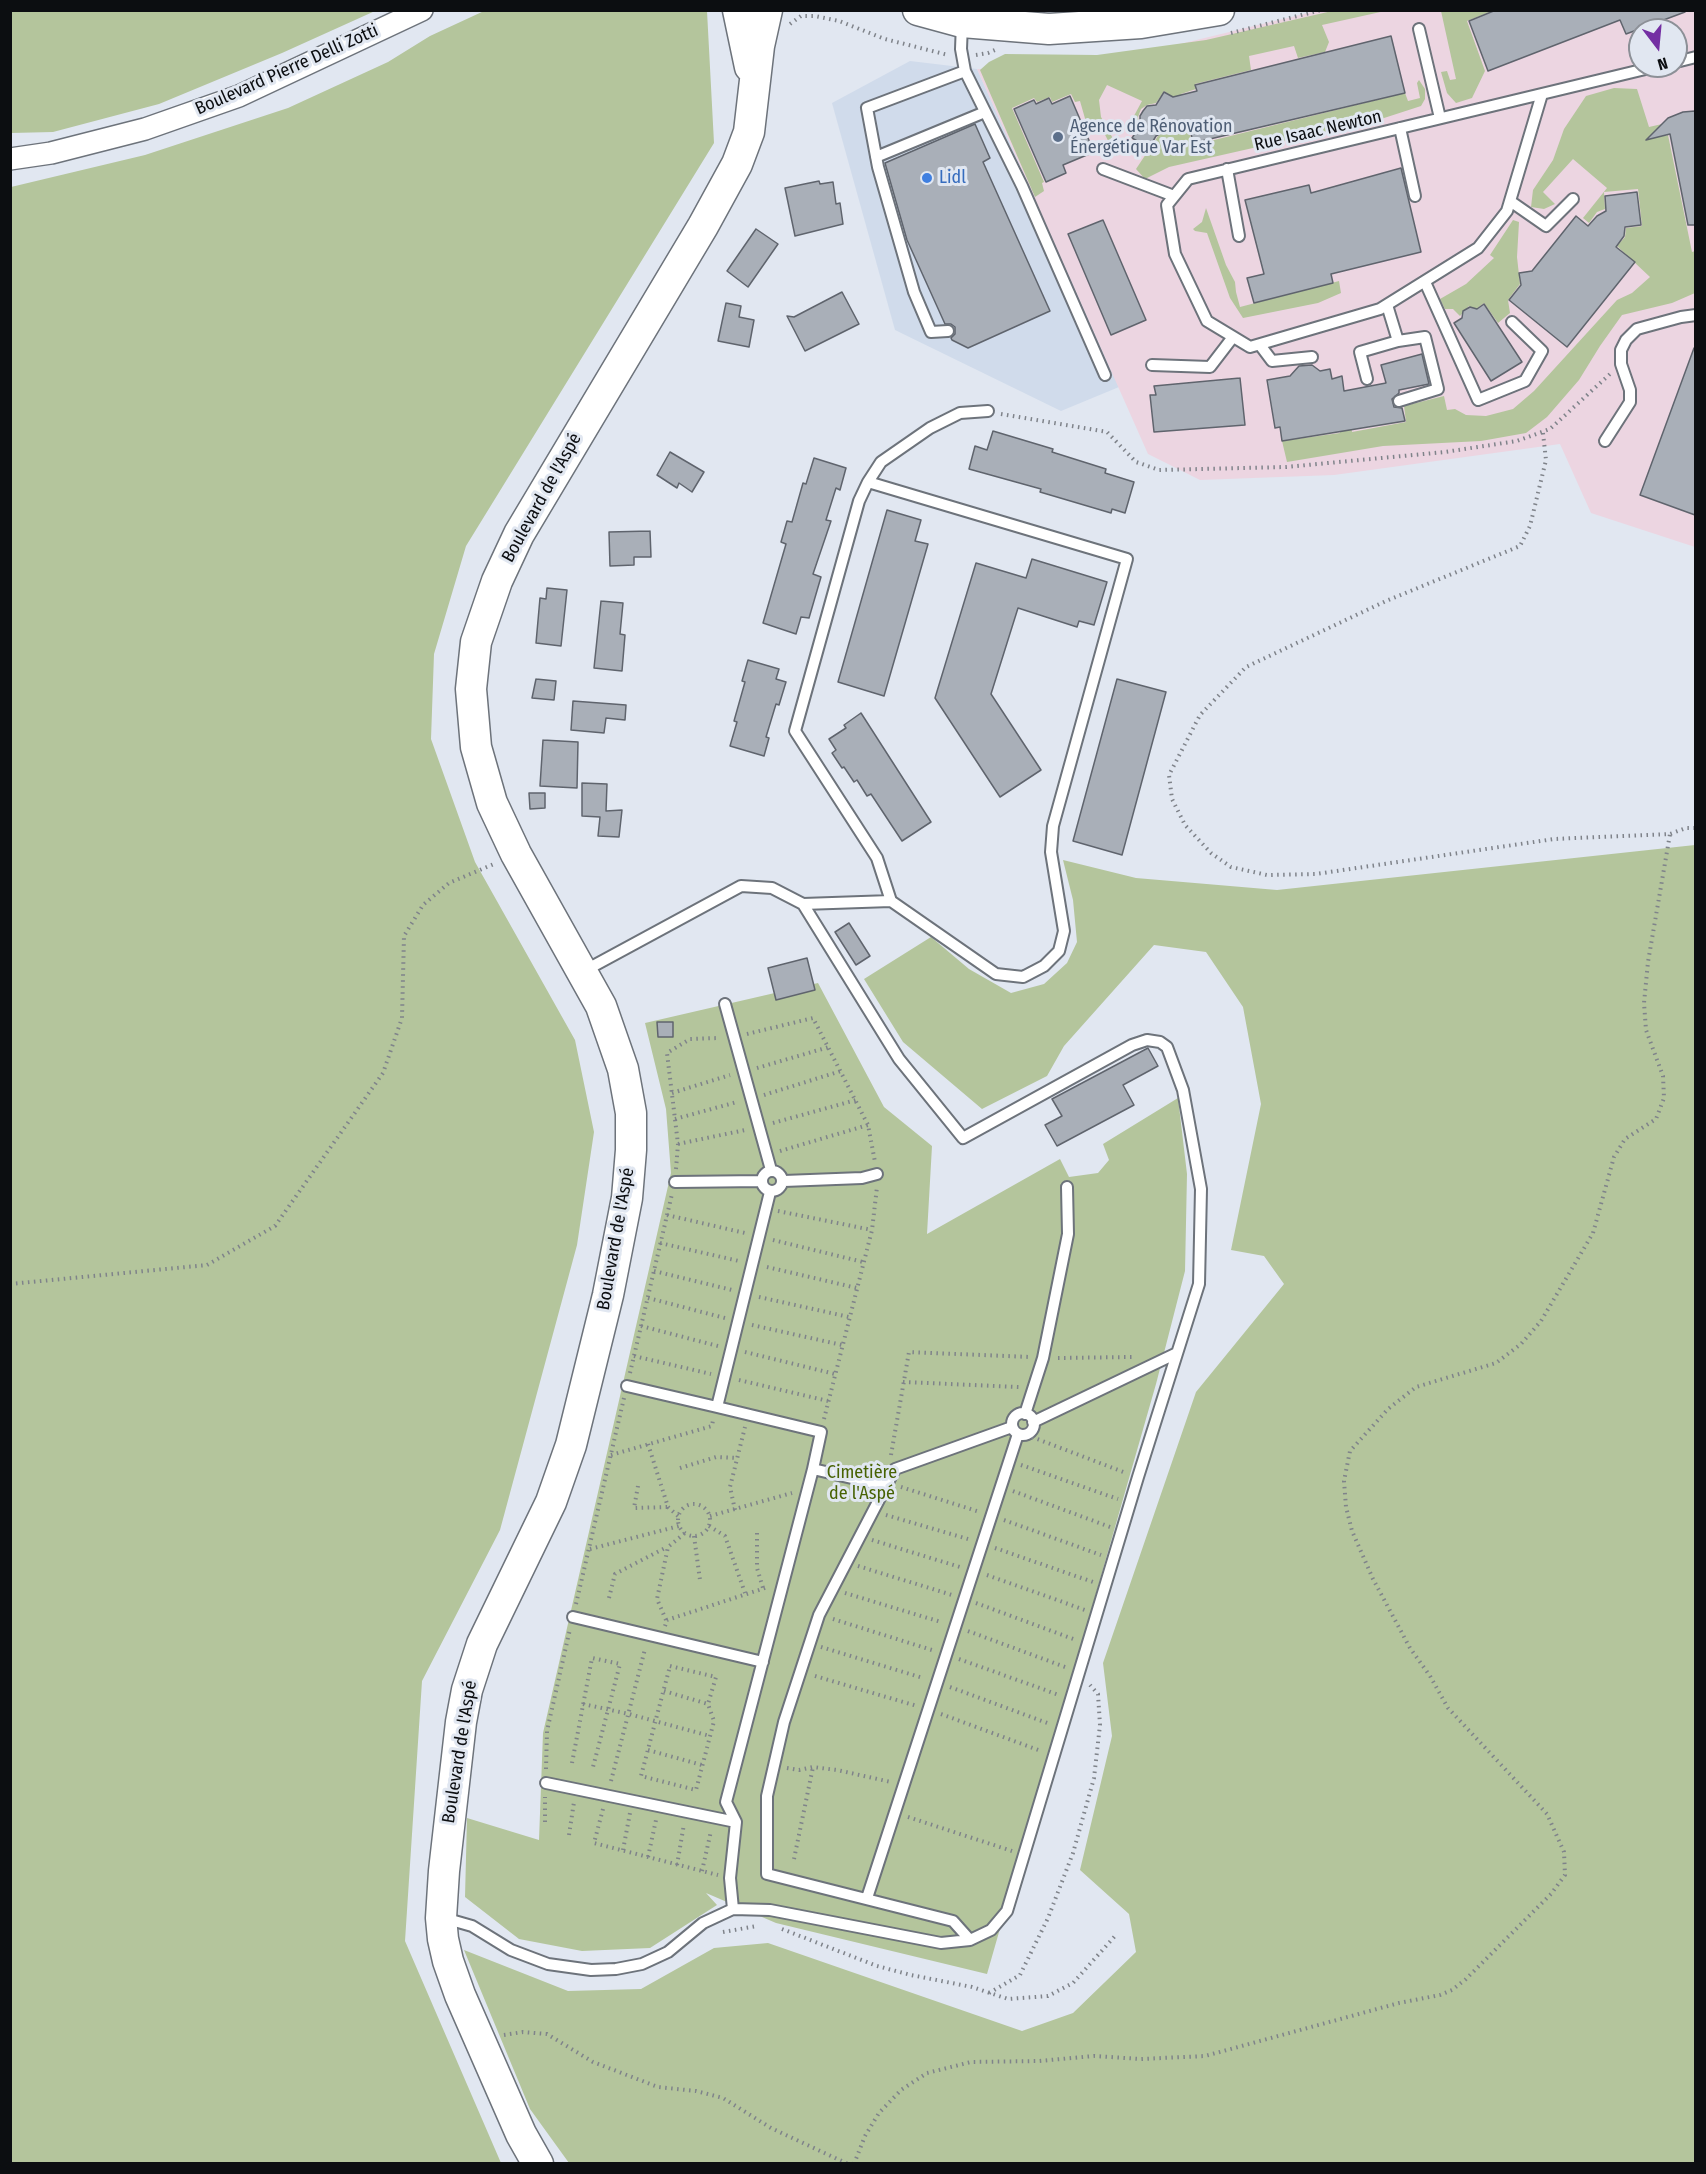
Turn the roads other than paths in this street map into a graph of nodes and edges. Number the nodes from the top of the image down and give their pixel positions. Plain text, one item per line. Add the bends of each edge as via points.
1 (422, 10) edge
2 (738, 10) edge
3 (918, 10) edge
4 (1219, 10) edge
5 (961, 16) edge
6 (776, 22) edge
7 (1419, 29) dead end
8 (965, 71) junction
9 (1628, 73) edge
10 (754, 84) junction
11 (1542, 94) junction
12 (985, 112) junction
13 (1440, 118) junction
14 (1400, 128) junction
15 (876, 157) junction
16 (10, 159) edge
17 (1103, 169) dead end
18 (1227, 169) junction
19 (1174, 196) junction
20 (1415, 196) dead end
21 (1573, 199) dead end
22 (1510, 201) junction
23 (1239, 236) dead end
24 (1425, 282) junction
25 (1387, 305) junction
26 (1695, 315) edge
27 (1512, 322) dead end
28 (948, 332) dead end
29 (1233, 337) junction
30 (1398, 341) junction
31 (1260, 345) junction
32 (1312, 357) dead end
33 (1152, 366) dead end
34 (1105, 375) dead end
35 (1367, 379) dead end
36 (1399, 401) dead end
37 (988, 411) road end
38 (1605, 441) dead end
39 (868, 482) junction
40 (891, 901) junction
41 (803, 904) junction
42 (583, 972) junction
43 (725, 1004) dead end
44 (771, 1170) junction
45 (877, 1174) road end
46 (762, 1181) junction
47 (784, 1181) junction
48 (675, 1182) road end
49 (1067, 1187) dead end
50 (770, 1192) junction
51 (1177, 1353) junction
52 (627, 1386) road end
53 (717, 1407) junction
54 (1025, 1414) junction
55 (1033, 1422) junction
56 (1020, 1431) junction
57 (813, 1469) junction
58 (886, 1486) junction
59 (573, 1617) road end
60 (763, 1662) junction
61 (546, 1783) road end
62 (736, 1822) junction
63 (867, 1898) junction
64 (733, 1909) junction
65 (441, 1918) junction
66 (970, 1940) junction
67 (538, 2163) edge

1 - 16 street, Boulevard Pierre Delli Zotti via 239,96 146,129
2 - 10 main road, Boulevard de l'Aspé
3 - 5 main road
4 - 5 main road via 1141,23 1049,29
5 - 8 lane
6 - 10 main road, Boulevard de l'Aspé via 759,46
7 - 13 lane
8 - 12 lane
8 - 15 lane via 867,108
9 - 11 lane, Rue Isaac Newton
10 - 42 main road, Boulevard de l'Aspé via 748,132 737,164 519,534 497,581 477,642 471,689 476,747 492,803 516,854
11 - 13 lane, Rue Isaac Newton
11 - 22 lane
12 - 15 lane
12 - 34 lane
13 - 14 lane, Rue Isaac Newton
14 - 18 lane, Rue Isaac Newton
14 - 20 lane
15 - 28 lane via 914,292 931,332
17 - 19 lane
18 - 19 lane, Rue Isaac Newton via 1188,179
18 - 23 lane
19 - 29 lane via 1167,205 1175,254 1207,321
21 - 22 lane via 1546,226
22 - 24 lane via 1507,211 1478,248
24 - 25 lane
24 - 27 lane via 1478,400 1525,381 1542,351
25 - 30 lane
25 - 31 lane
26 - 38 lane via 1637,329 1626,339 1621,364 1630,402
29 - 31 lane via 1250,347
29 - 33 lane via 1210,367
30 - 35 lane via 1360,352
30 - 36 lane via 1425,337 1438,389
31 - 32 lane via 1272,361
37 - 39 lane via 960,413 930,428 881,462
39 - 40 lane via 859,501 795,731 877,858
39 - 40 lane via 1127,559 1053,826 1051,852 1064,931 1059,951 1044,966 1023,977 996,974
40 - 41 lane
41 - 42 lane via 772,888 741,886
41 - 51 lane via 898,1059 963,1138 1132,1046 1147,1040 1167,1047 1183,1090 1201,1189 1199,1284
42 - 65 main road, Boulevard de l'Aspé via 601,1006 623,1069 631,1113 627,1198 571,1445 551,1502 482,1644 467,1690
43 - 44 lane
44 - 46 lane
44 - 47 lane via 780,1172
45 - 47 lane
46 - 48 lane
46 - 50 lane
47 - 50 lane via 780,1189
49 - 54 lane via 1068,1234 1044,1358
50 - 53 lane
51 - 55 lane
51 - 66 lane via 1007,1911 991,1930
52 - 53 lane
53 - 57 lane via 821,1432
54 - 55 lane
54 - 56 lane via 1015,1417
55 - 56 lane via 1034,1426
56 - 58 lane via 895,1469
56 - 63 lane
57 - 58 lane
57 - 60 lane
58 - 63 lane via 819,1615 784,1722 767,1796 767,1874
59 - 60 lane
60 - 62 lane via 726,1802
61 - 62 lane
62 - 64 lane via 730,1878
63 - 66 lane via 953,1921
64 - 65 lane via 703,1923 668,1952 642,1964 591,1970 548,1964 512,1950 472,1926
64 - 66 lane via 770,1910 941,1943
65 - 67 main road, Boulevard de l'Aspé via 448,1961 460,1995 521,2134

